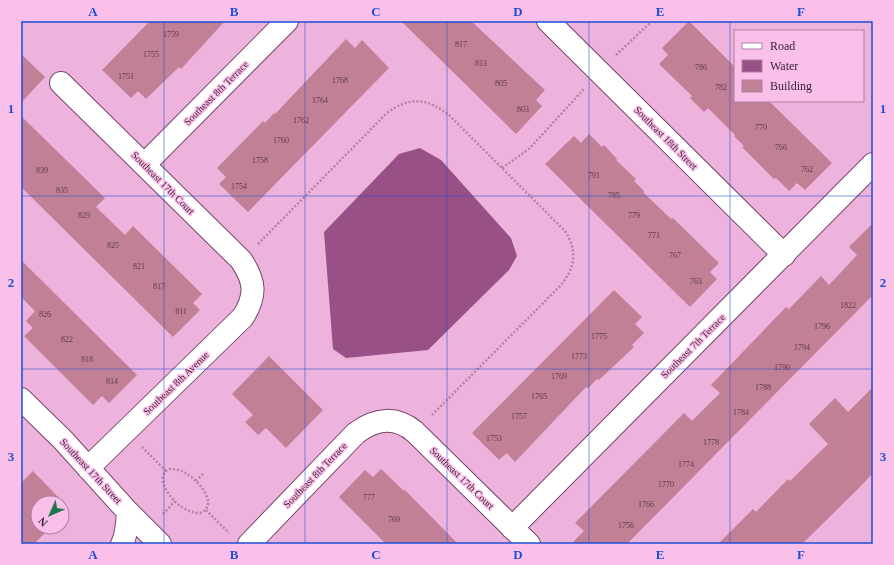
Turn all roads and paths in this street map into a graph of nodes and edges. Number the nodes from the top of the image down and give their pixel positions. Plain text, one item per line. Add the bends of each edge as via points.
1 (287, 21) edge
2 (548, 21) edge
3 (652, 21) edge
4 (614, 57) dead end
5 (60, 82) dead end
6 (587, 86) dead end
7 (145, 164) junction
8 (873, 164) edge
9 (502, 168) junction
10 (258, 244) dead end
11 (784, 255) junction
12 (253, 291) joint
13 (21, 399) edge
14 (428, 419) dead end
15 (390, 420) joint
16 (140, 445) dead end
17 (88, 468) junction
18 (166, 471) junction
19 (204, 473) dead end
20 (196, 481) junction
21 (176, 501) junction
22 (206, 510) junction
23 (128, 512) junction
24 (162, 515) dead end
25 (512, 528) junction
26 (240, 540) edge
27 (122, 544) edge
28 (160, 544) edge
29 (529, 544) edge

1 - 7 street, Southeast 8th Terrace
2 - 11 street, Southeast 18th Street
3 - 4 path
5 - 7 street, Southeast 17th Court
6 - 9 path via 528,149
7 - 12 street, Southeast 17th Court via 241,260 252,280
8 - 11 street, Southeast 7th Terrace
9 - 10 path via 438,106 423,101 400,104 387,113
9 - 14 path via 569,236 573,255 572,268 560,286
11 - 25 street, Southeast 7th Terrace
12 - 17 street, Southeast 8th Avenue via 250,305 243,316
13 - 17 street, Southeast 17th Street
15 - 25 street, Southeast 17th Court via 415,432
15 - 26 street, Southeast 8th Terrace via 372,423 356,433
16 - 18 path
17 - 23 street, Southeast 17th Street
18 - 20 path via 182,471
18 - 21 path via 163,474 164,483
19 - 20 path
20 - 22 path via 208,499
21 - 22 path via 191,511 200,513
21 - 24 path
22 - 26 path
23 - 27 street
23 - 28 street, Southeast 17th Street
25 - 29 street, Southeast 17th Court

